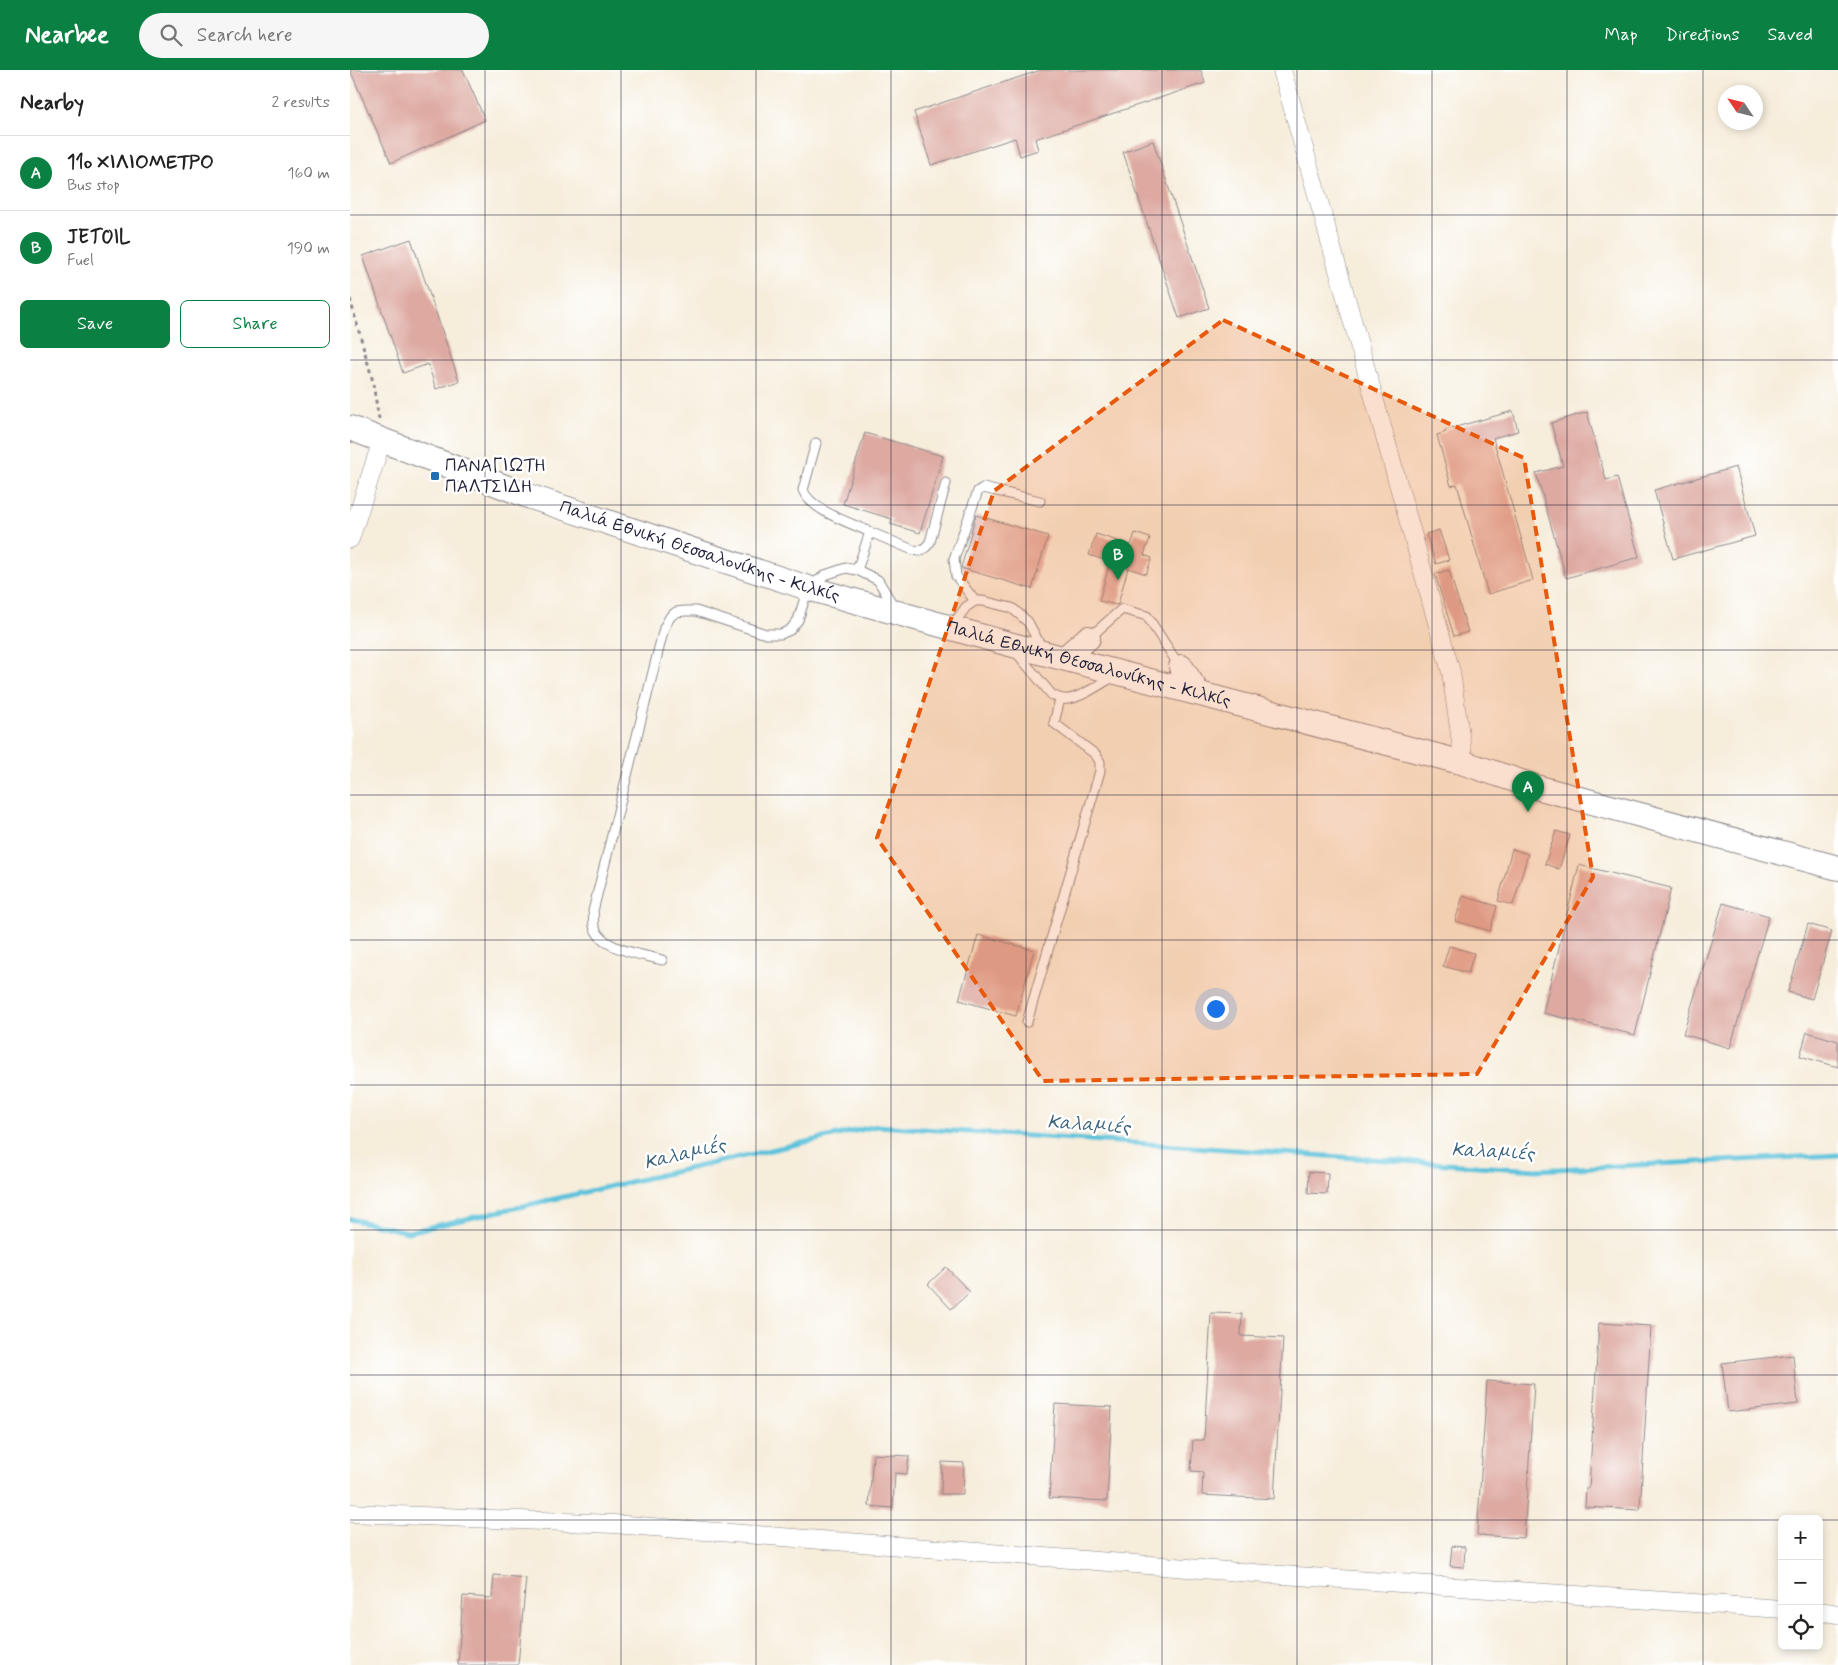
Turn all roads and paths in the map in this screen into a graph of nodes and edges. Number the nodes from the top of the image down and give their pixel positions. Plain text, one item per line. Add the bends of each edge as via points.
1 (1282, 70) edge
2 (350, 299) edge
3 (350, 428) edge
4 (382, 440) junction
5 (816, 443) dead end
6 (946, 483) dead end
7 (1040, 502) dead end
8 (870, 532) junction
9 (350, 538) edge
10 (858, 570) junction
11 (808, 588) junction
12 (975, 601) junction
13 (898, 613) junction
14 (951, 628) junction
15 (1088, 638) joint
16 (1009, 644) junction
17 (1055, 656) junction
18 (1181, 667) joint
19 (1121, 672) junction
20 (1198, 693) junction
21 (1060, 699) junction
22 (1464, 763) junction
23 (1838, 868) edge
24 (662, 960) dead end
25 (1026, 1022) dead end
26 (350, 1513) edge
27 (1778, 1609) edge
28 (1823, 1612) edge
29 (1838, 1614) edge

1 - 22 street via 1451,672
2 - 4 path via 372,378
3 - 4 main road, Παλιά Εθνική Θεσσαλονίκης - Κιλκίς
4 - 9 street
4 - 11 main road, Παλιά Εθνική Θεσσαλονίκης - Κιλκίς via 531,497
5 - 8 lane via 804,495 815,506
6 - 8 lane via 930,542 920,551
7 - 12 lane via 983,488 978,491 954,559 956,576
8 - 10 lane
10 - 11 lane via 835,570
10 - 13 lane via 878,580
11 - 13 main road, Παλιά Εθνική Θεσσαλονίκης - Κιλκίς
11 - 24 lane via 798,620 790,630 781,634 766,634 696,611 676,612 664,628 594,911 594,926 608,944
12 - 14 lane via 966,606
12 - 17 lane via 1012,608 1020,613
13 - 14 main road, Παλιά Εθνική Θεσσαλονίκης - Κιλκίς
14 - 16 main road, Παλιά Εθνική Θεσσαλονίκης - Κιλκίς
15 - 17 main road
15 - 18 lane via 1122,609 1147,616
16 - 17 main road, Παλιά Εθνική Θεσσαλονίκης - Κιλκίς
16 - 21 lane via 1052,695
17 - 19 main road, Παλιά Εθνική Θεσσαλονίκης - Κιλκίς
18 - 20 main road
19 - 20 main road, Παλιά Εθνική Θεσσαλονίκης - Κιλκίς
19 - 21 lane via 1068,700
20 - 22 main road, Παλιά Εθνική Θεσσαλονίκης - Κιλκίς
21 - 25 lane via 1054,723 1096,755 1100,771
22 - 23 main road, Παλιά Εθνική Θεσσαλονίκης - Κιλκίς via 1536,787
26 - 27 street via 613,1524 1263,1574
28 - 29 street

